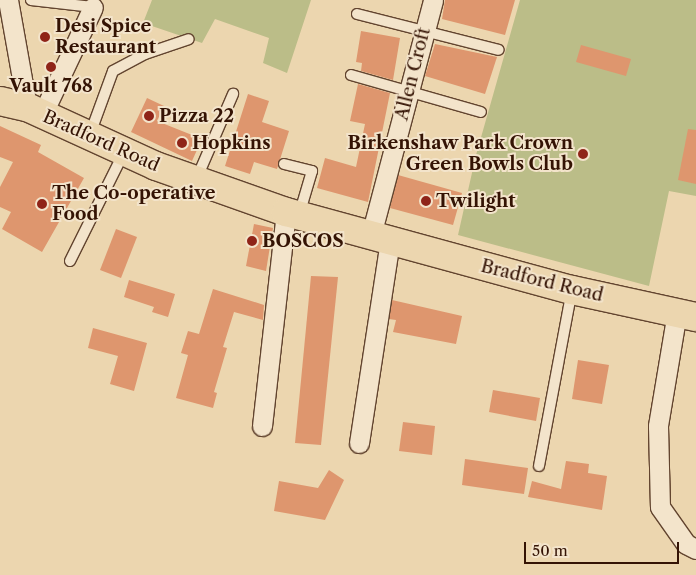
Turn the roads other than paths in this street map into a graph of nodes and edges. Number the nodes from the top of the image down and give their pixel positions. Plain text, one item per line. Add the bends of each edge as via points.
1 (8, 0) edge
2 (31, 0) edge
3 (433, 0) edge
4 (94, 4) edge
5 (357, 14) dead end
6 (424, 29) junction
7 (189, 40) dead end
8 (499, 50) dead end
9 (351, 76) dead end
10 (408, 91) junction
11 (233, 94) dead end
12 (0, 101) edge
13 (34, 111) junction
14 (481, 112) dead end
15 (89, 135) junction
16 (125, 151) junction
17 (284, 164) dead end
18 (196, 181) junction
19 (293, 214) junction
20 (380, 238) junction
21 (70, 261) dead end
22 (572, 290) junction
23 (686, 314) edge
24 (262, 426) dead end
25 (359, 443) dead end
26 (539, 466) dead end
27 (696, 549) edge

1 - 13 street
2 - 4 lane
3 - 6 street, Allen Croft
4 - 13 street
5 - 6 lane
6 - 8 lane
6 - 10 street, Allen Croft
7 - 15 lane via 145,54 113,71
9 - 10 lane
10 - 14 lane
10 - 20 street, Allen Croft
11 - 18 lane
12 - 13 main road, Bradford Road
13 - 15 main road, Bradford Road
15 - 16 main road, Bradford Road
16 - 18 main road, Bradford Road
16 - 21 lane
17 - 19 lane via 312,171
18 - 19 main road, Bradford Road
19 - 20 main road, Bradford Road
19 - 24 street
20 - 22 main road, Bradford Road
20 - 25 street
22 - 23 main road, Bradford Road
22 - 26 lane
23 - 27 street via 658,426 660,507 686,544

